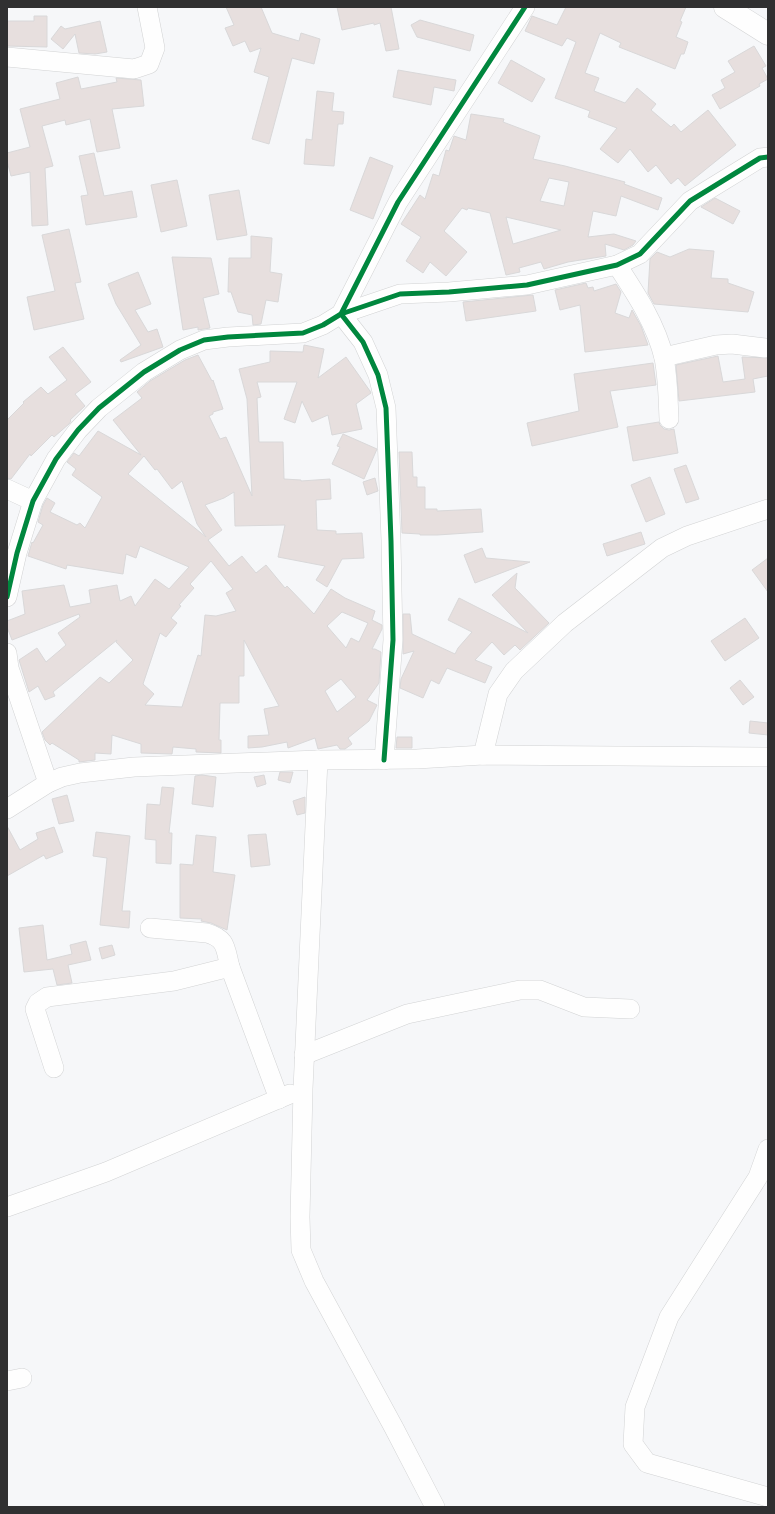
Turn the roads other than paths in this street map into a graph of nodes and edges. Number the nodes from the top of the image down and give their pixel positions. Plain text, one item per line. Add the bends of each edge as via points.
1 (147, 7) edge
2 (525, 7) edge
3 (725, 7) edge
4 (768, 34) edge
5 (7, 57) edge
6 (768, 157) edge
7 (618, 266) junction
8 (341, 314) junction
9 (765, 348) dead end
10 (664, 357) junction
11 (669, 419) dead end
12 (7, 489) edge
13 (33, 501) junction
14 (768, 509) edge
15 (7, 597) edge
16 (7, 653) edge
17 (483, 755) junction
18 (768, 757) edge
19 (318, 760) junction
20 (384, 760) junction
21 (48, 783) junction
22 (7, 809) edge
23 (150, 928) dead end
24 (230, 967) junction
25 (630, 1009) dead end
26 (304, 1055) junction
27 (54, 1068) dead end
28 (303, 1089) junction
29 (279, 1099) junction
30 (768, 1149) edge
31 (7, 1208) edge
32 (768, 1497) edge
33 (435, 1507) edge

1 - 5 street via 155,48 149,64 134,69
2 - 8 street via 398,202
3 - 4 main road
6 - 7 street via 760,158 690,201 640,254
7 - 8 street via 527,285 400,294
7 - 10 street via 644,307
8 - 13 street via 303,333 204,340 180,350 144,372 99,408 56,459
8 - 20 street via 363,342 378,375 386,408 393,640
9 - 10 street via 716,345
10 - 11 street
12 - 13 street
13 - 15 street
14 - 17 street via 688,536 662,548 565,623 514,671 498,694
16 - 21 street via 9,668
17 - 18 street
17 - 20 street
19 - 20 street
19 - 21 street via 134,767 80,773
19 - 26 street
21 - 22 street
23 - 24 street via 207,932 216,936 223,941
24 - 27 street via 174,981 47,998 38,1002 35,1009
24 - 29 street
25 - 26 street via 584,1007 540,990 520,990 407,1014
26 - 28 street
28 - 29 street
28 - 33 street via 301,1250 314,1281
29 - 31 street via 106,1172
30 - 32 street via 758,1177 669,1317 635,1407 633,1444 647,1463

